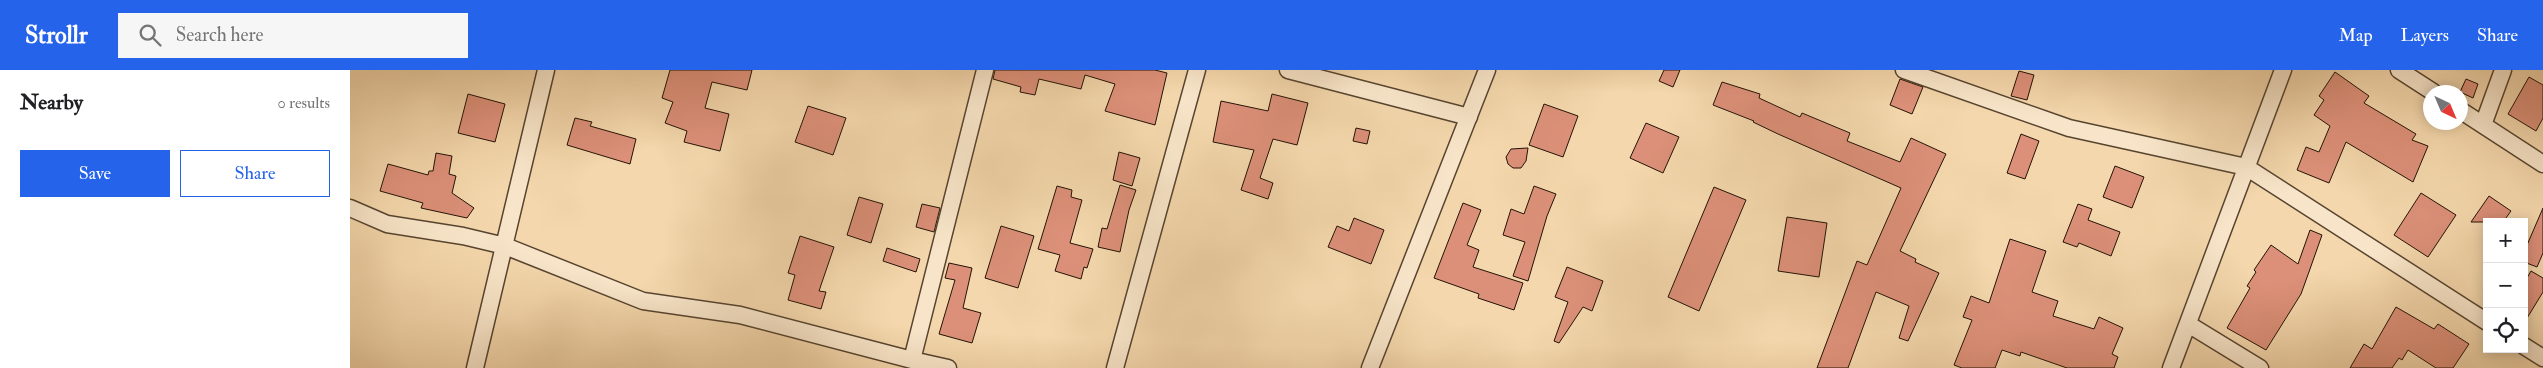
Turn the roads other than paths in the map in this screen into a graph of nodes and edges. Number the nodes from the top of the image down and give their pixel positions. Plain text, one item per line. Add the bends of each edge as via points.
1 (546, 70) edge
2 (985, 70) edge
3 (1197, 70) edge
4 (1288, 70) edge
5 (1488, 70) edge
6 (1904, 70) edge
7 (2283, 70) edge
8 (2398, 70) edge
9 (2503, 70) edge
10 (2423, 86) edge
11 (2468, 115) edge
12 (1469, 118) junction
13 (2483, 125) junction
14 (2543, 164) edge
15 (2246, 167) junction
16 (350, 208) edge
17 (505, 246) junction
18 (2483, 319) edge
19 (2188, 324) junction
20 (2528, 349) edge
21 (2543, 358) edge
22 (912, 360) junction
23 (475, 368) edge
24 (948, 368) edge
25 (1115, 368) edge
26 (1370, 368) edge
27 (2171, 368) edge
28 (2260, 368) edge

1 - 17 street
2 - 22 street
3 - 25 street
4 - 12 street
5 - 12 street
6 - 15 street via 2070,128
7 - 15 street
8 - 10 street
9 - 13 street
11 - 13 street
12 - 26 street
13 - 14 street
15 - 18 street
15 - 19 street
16 - 17 street via 387,224
17 - 22 street via 643,301 740,315
17 - 23 street
19 - 27 street
19 - 28 street
20 - 21 street
22 - 24 street

